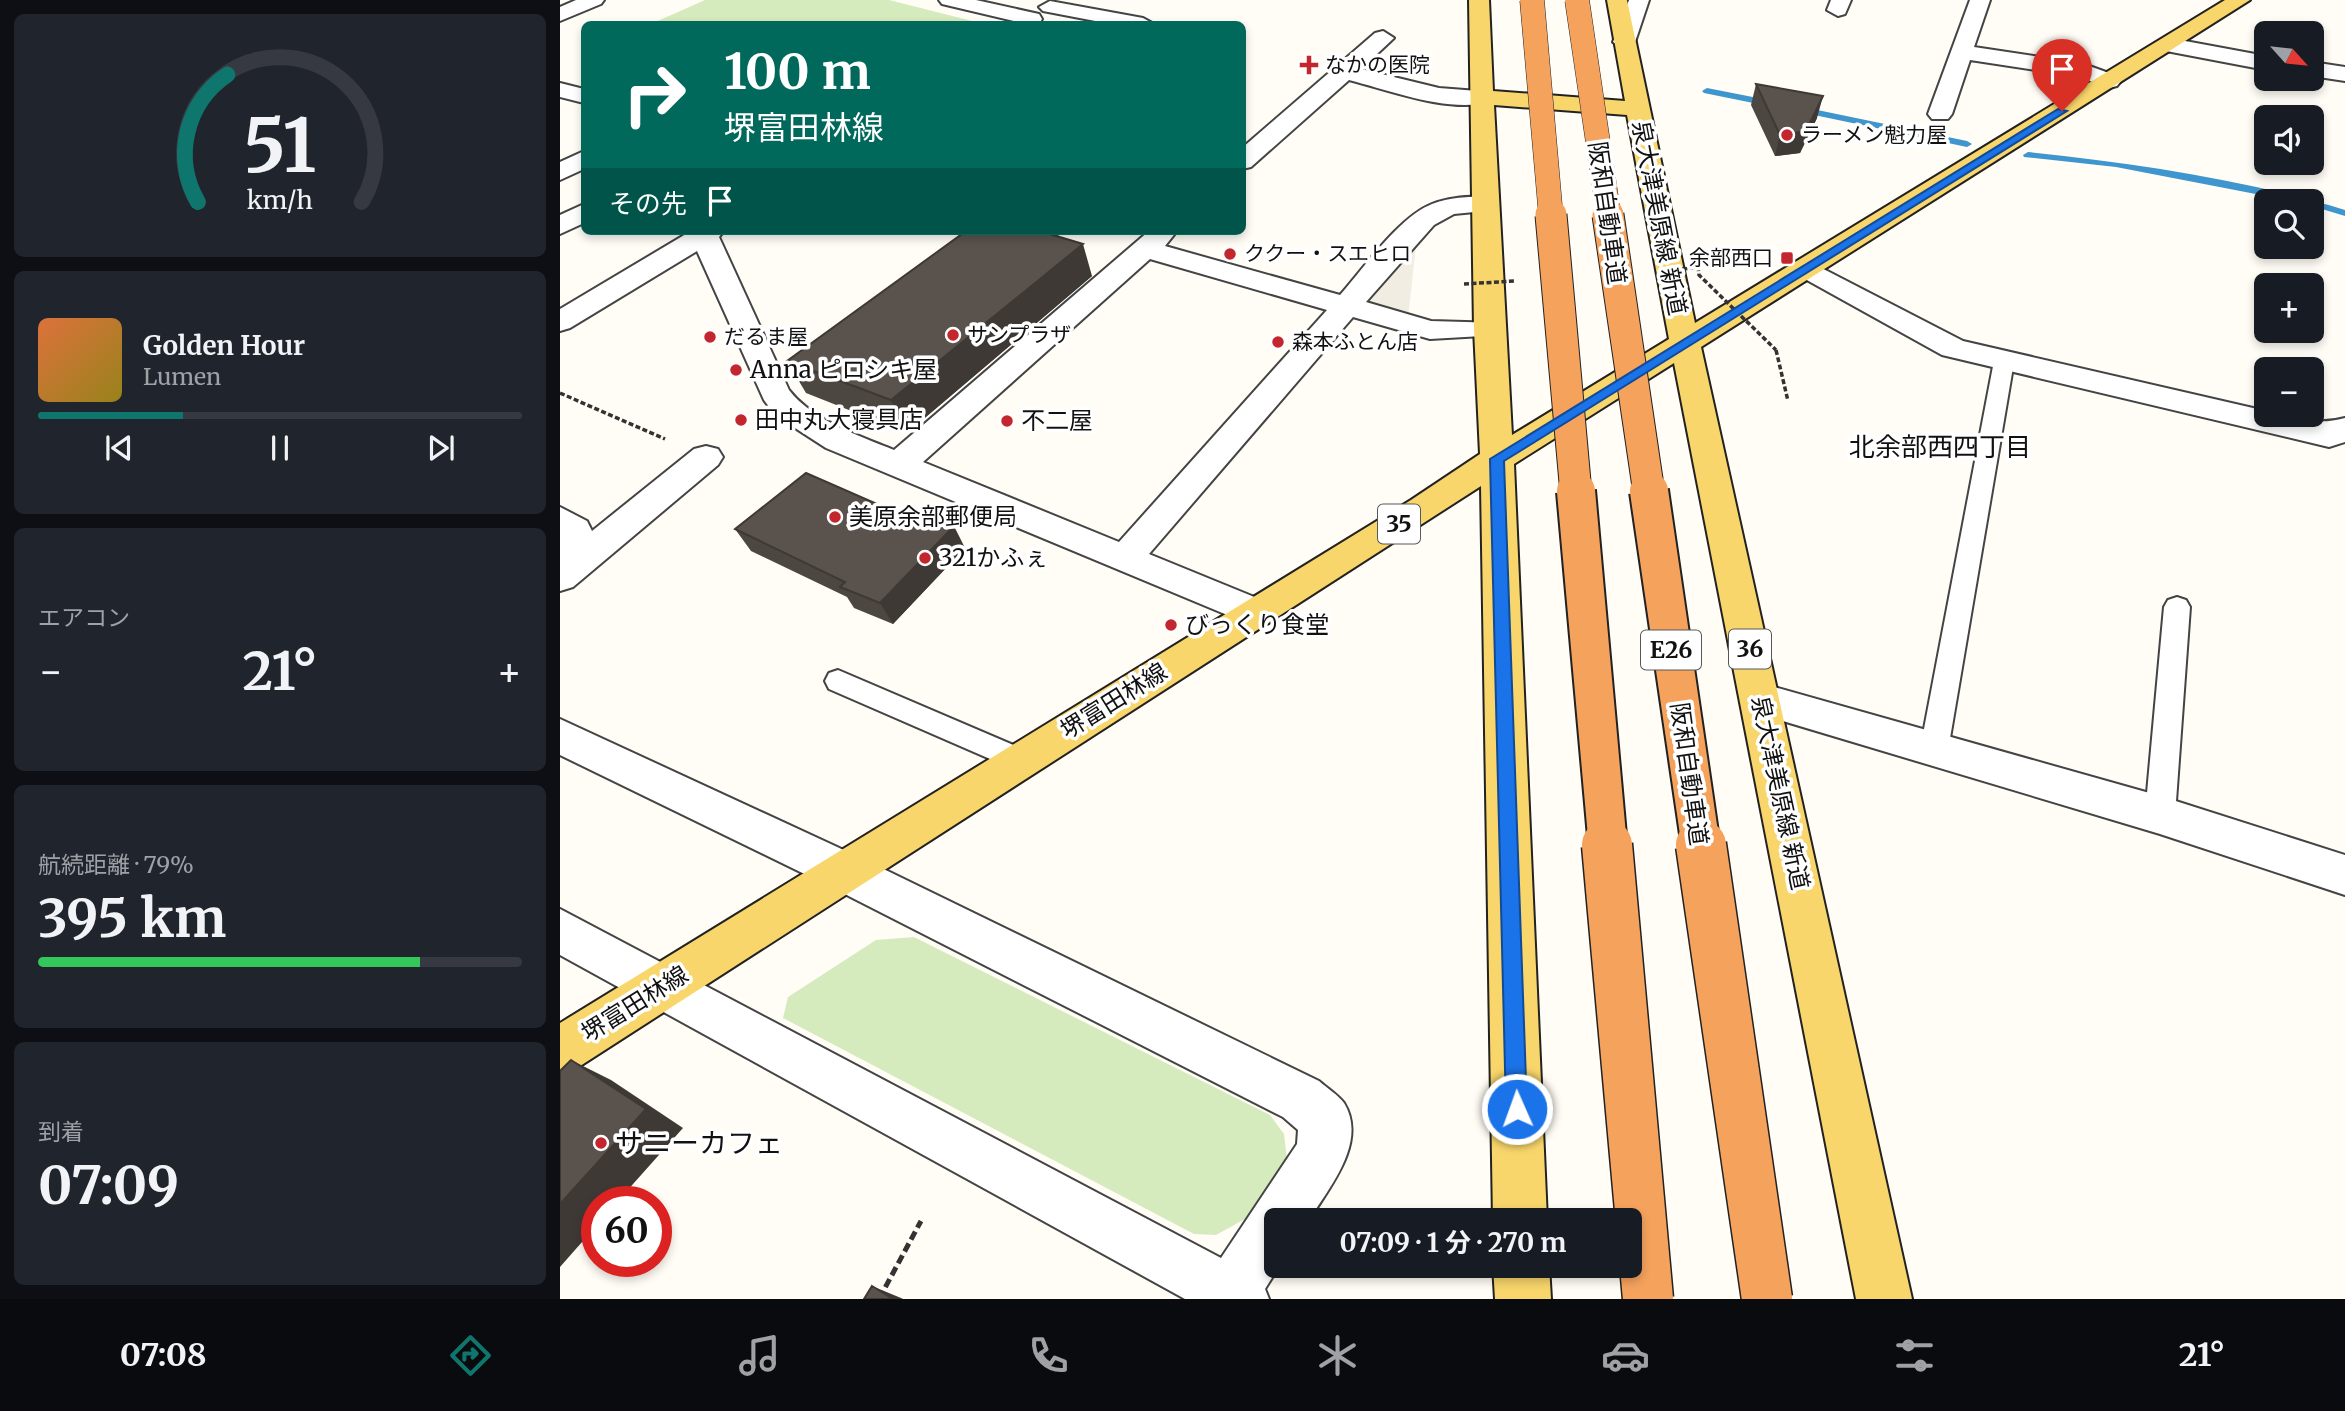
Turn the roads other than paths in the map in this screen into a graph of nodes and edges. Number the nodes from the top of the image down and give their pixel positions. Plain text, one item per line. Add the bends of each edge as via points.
1 (594, 0) edge
2 (949, 0) edge
3 (1479, 0) edge
4 (1532, 0) edge
5 (1577, 0) edge
6 (1617, 0) edge
7 (1639, 0) edge
8 (1980, 0) edge
9 (2240, 0) edge
10 (1057, 4) edge
11 (560, 15) edge
12 (1023, 21) edge
13 (1029, 21) edge
14 (1130, 21) edge
15 (1383, 38) dead end
16 (1624, 42) junction
17 (2169, 45) junction
18 (1961, 52) junction
19 (2254, 61) edge
20 (2324, 71) edge
21 (1343, 72) junction
22 (2345, 74) edge
23 (2109, 81) junction
24 (560, 90) edge
25 (581, 95) edge
26 (1483, 97) junction
27 (1637, 109) junction
28 (1940, 114) dead end
29 (1246, 158) edge
30 (581, 161) edge
31 (560, 172) edge
32 (1486, 204) junction
33 (581, 214) edge
34 (560, 226) edge
35 (704, 235) edge
36 (708, 235) edge
37 (1156, 240) edge
38 (1806, 268) junction
39 (1345, 305) junction
40 (560, 322) edge
41 (1489, 329) junction
42 (1685, 344) junction
43 (2004, 361) junction
44 (2345, 429) edge
45 (706, 457) road end
46 (1497, 459) junction
47 (900, 464) junction
48 (560, 520) edge
49 (1125, 558) junction
50 (563, 574) edge
51 (2177, 607) dead end
52 (1256, 612) junction
53 (838, 681) dead end
54 (1760, 699) junction
55 (560, 736) edge
56 (1934, 750) junction
57 (1020, 760) junction
58 (2160, 815) junction
59 (845, 872) junction
60 (2345, 875) edge
61 (560, 931) edge
62 (665, 986) junction
63 (560, 1051) edge
64 (1286, 1208) edge
65 (1520, 1208) edge
66 (1264, 1245) edge
67 (1521, 1278) edge
68 (1236, 1296) edge
69 (1522, 1299) edge
70 (1648, 1299) edge
71 (1767, 1299) edge
72 (1884, 1299) edge

1 - 11 street
2 - 12 street
3 - 26 main road
4 - 70 highway, bridge
5 - 71 highway, 阪和自動車道 / E26, bridge
6 - 16 main road, 泉大津美原線 新道 / 36
7 - 16 street
8 - 18 street
9 - 17 main road, 堺富田林線 / 35
10 - 13 street
10 - 14 street
15 - 21 street
16 - 27 main road, 泉大津美原線 新道 / 36
17 - 19 street
17 - 23 main road, 堺富田林線 / 35
18 - 23 street via 2081,70
18 - 28 street
20 - 22 street
21 - 26 street via 1439,94
21 - 29 street
23 - 38 main road, 堺富田林線 / 35
24 - 25 street
26 - 27 main road
26 - 32 main road
27 - 42 main road, 泉大津美原線 新道 / 36
30 - 31 street
32 - 39 street via 1449,205 1432,212
32 - 41 main road
33 - 34 street
35 - 40 street
36 - 47 street via 775,393 786,408 838,440
37 - 39 street
37 - 47 street
38 - 42 main road, 堺富田林線 / 35
38 - 43 street via 1953,348
39 - 41 street via 1430,330
39 - 49 street
41 - 46 main road
42 - 46 main road, 堺富田林線 / 35
42 - 54 main road, 泉大津美原線 新道 / 36
43 - 44 street via 2329,436
43 - 56 lane
45 - 50 street
46 - 52 main road, 堺富田林線 / 35
46 - 65 main road
47 - 49 street
48 - 50 street via 575,530
49 - 52 street
51 - 58 lane
52 - 57 main road, 堺富田林線 / 35
53 - 57 lane
54 - 56 street
54 - 72 main road, 泉大津美原線 新道 / 36
55 - 59 street
56 - 58 street
57 - 59 main road, 堺富田林線 / 35
58 - 60 street
59 - 62 main road, 堺富田林線 / 35
59 - 64 street via 1301,1099 1325,1120 1322,1152
61 - 62 street
62 - 63 main road, 堺富田林線 / 35
62 - 68 street
66 - 68 street
67 - 69 main road

